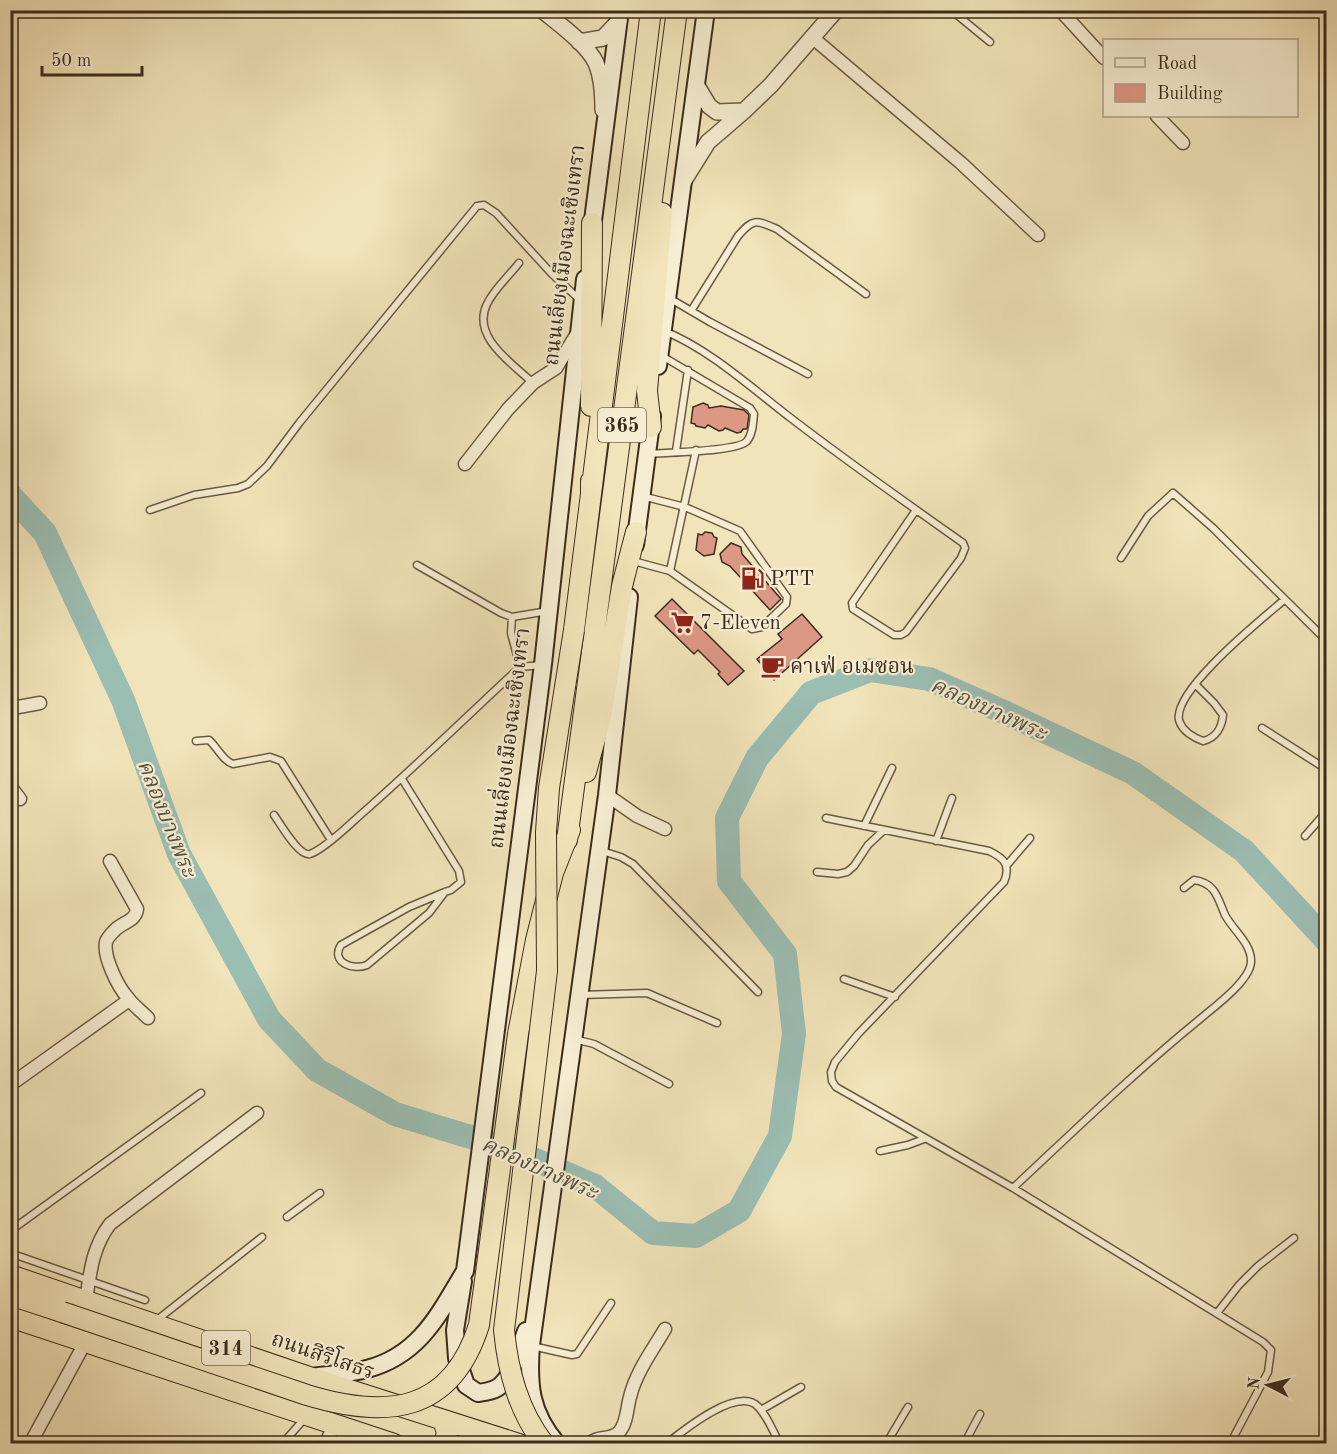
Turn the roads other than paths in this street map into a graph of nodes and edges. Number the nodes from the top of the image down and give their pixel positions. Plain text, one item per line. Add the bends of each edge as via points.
1 (542, 10) edge
2 (651, 10) edge
3 (678, 10) edge
4 (706, 10) edge
5 (836, 10) edge
6 (951, 10) edge
7 (1060, 10) edge
8 (620, 16) edge
9 (813, 38) junction
10 (579, 42) junction
11 (990, 42) dead end
12 (1103, 57) edge
13 (697, 86) junction
14 (744, 111) junction
15 (1158, 117) edge
16 (1183, 143) dead end
17 (600, 170) junction
18 (683, 182) junction
19 (592, 223) junction
20 (1038, 235) dead end
21 (519, 263) dead end
22 (867, 294) dead end
23 (668, 297) junction
24 (582, 301) junction
25 (691, 311) junction
26 (579, 330) junction
27 (663, 330) junction
28 (659, 355) junction
29 (688, 370) junction
30 (808, 374) dead end
31 (533, 383) junction
32 (651, 427) junction
33 (696, 450) junction
34 (676, 451) junction
35 (648, 454) junction
36 (465, 464) dead end
37 (591, 494) junction
38 (641, 495) junction
39 (685, 507) junction
40 (150, 510) dead end
41 (916, 510) junction
42 (636, 532) junction
43 (1121, 558) dead end
44 (633, 561) junction
45 (417, 565) dead end
46 (670, 571) junction
47 (1284, 600) junction
48 (549, 611) junction
49 (512, 617) junction
50 (1326, 640) edge
51 (543, 664) junction
52 (520, 667) junction
53 (1195, 684) junction
54 (10, 702) edge
55 (40, 703) dead end
56 (1262, 728) dead end
57 (196, 741) dead end
58 (892, 768) dead end
59 (1326, 769) edge
60 (402, 779) junction
61 (10, 786) edge
62 (606, 795) junction
63 (952, 798) dead end
64 (20, 799) dead end
65 (1326, 812) edge
66 (274, 815) dead end
67 (826, 819) dead end
68 (864, 826) junction
69 (665, 830) dead end
70 (884, 830) junction
71 (1305, 836) dead end
72 (1030, 838) dead end
73 (331, 840) junction
74 (567, 840) junction
75 (936, 841) junction
76 (598, 850) junction
77 (110, 861) dead end
78 (1007, 865) junction
79 (818, 872) dead end
80 (1184, 888) dead end
81 (445, 892) junction
82 (844, 979) dead end
83 (758, 992) dead end
84 (580, 994) junction
85 (895, 998) junction
86 (129, 1000) junction
87 (148, 1018) dead end
88 (717, 1023) dead end
89 (573, 1039) junction
90 (669, 1084) dead end
91 (10, 1085) edge
92 (201, 1093) dead end
93 (257, 1113) dead end
94 (924, 1139) junction
95 (880, 1151) dead end
96 (1012, 1188) junction
97 (320, 1193) dead end
98 (287, 1216) dead end
99 (10, 1231) edge
100 (262, 1237) dead end
101 (1294, 1238) dead end
102 (10, 1253) edge
103 (465, 1271) junction
104 (10, 1275) edge
105 (89, 1280) junction
106 (10, 1295) edge
107 (539, 1297) junction
108 (145, 1300) dead end
109 (86, 1301) junction
110 (611, 1303) dead end
111 (1217, 1312) junction
112 (10, 1317) edge
113 (151, 1324) junction
114 (665, 1329) dead end
115 (86, 1341) junction
116 (531, 1345) junction
117 (309, 1377) junction
118 (801, 1387) dead end
119 (908, 1407) dead end
120 (761, 1410) junction
121 (980, 1414) dead end
122 (307, 1415) junction
123 (443, 1420) junction
124 (334, 1424) junction
125 (485, 1439) edge
126 (30, 1443) edge
127 (282, 1443) edge
128 (326, 1443) edge
129 (391, 1443) edge
130 (444, 1443) edge
131 (519, 1443) edge
132 (544, 1443) edge
133 (557, 1443) edge
134 (589, 1443) edge
135 (666, 1443) edge
136 (780, 1443) edge
137 (886, 1443) edge
138 (964, 1443) edge
139 (1230, 1443) edge

1 - 10 street
2 - 37 highway, 365
3 - 32 highway via 647,391
3 - 74 highway, 365
4 - 13 main road, 365
5 - 9 street
6 - 11 lane
7 - 12 street
8 - 10 street via 603,38
8 - 17 main road, ถนนเลี่ยงเมืองฉะเชิงเทรา / 365
9 - 14 street
9 - 20 street via 961,163
10 - 17 street via 596,63 600,81
13 - 14 street via 717,112
13 - 18 main road, 365
14 - 18 street via 708,142
15 - 16 street
17 - 19 main road, ถนนเลี่ยงเมืองฉะเชิงเทรา / 365
18 - 23 main road, 365
19 - 24 main road, ถนนเลี่ยงเมืองฉะเชิงเทรา / 365
19 - 37 highway
21 - 31 lane via 488,302 482,315 483,328 492,344
22 - 25 lane via 777,229 753,222 738,236
23 - 25 lane
23 - 27 main road, 365
24 - 26 main road, ถนนเลี่ยงเมืองฉะเชิงเทรา / 365
24 - 40 lane via 496,213 484,205 477,206 267,466 248,484 194,495
25 - 30 lane
26 - 31 street via 556,368
26 - 48 main road, ถนนเลี่ยงเมืองฉะเชิงเทรา / 365
27 - 28 main road, 365
27 - 41 lane via 708,356
28 - 29 lane
28 - 32 main road, 365
29 - 33 lane via 754,414 749,440 742,445
29 - 34 lane
31 - 36 street
32 - 35 main road, 365
33 - 34 lane
33 - 39 lane
34 - 35 lane
35 - 38 main road, 365
37 - 132 highway, bridge via 549,788 547,971 504,1330 516,1391
38 - 39 lane
38 - 42 main road, 365
39 - 46 lane
39 - 46 lane via 740,531 786,597 786,604 762,627 752,628
41 - 41 lane via 852,603 853,609 894,635 906,632 965,548
42 - 44 main road, 365
42 - 74 highway via 622,586 601,717
43 - 47 lane via 1148,516 1173,493
44 - 46 lane
44 - 62 main road, 365
45 - 49 lane via 489,608
47 - 50 lane
47 - 53 lane
48 - 49 lane
48 - 51 main road, ถนนเลี่ยงเมืองฉะเชิงเทรา / 365
49 - 52 lane via 511,633
51 - 52 lane
51 - 103 main road, ถนนเลี่ยงเมืองฉะเชิงเทรา / 365
52 - 60 lane
53 - 53 lane via 1223,715 1214,736 1203,741 1188,733 1179,720 1179,712
54 - 55 street via 18,707
56 - 59 lane
57 - 73 lane via 209,740 228,763 281,760
58 - 68 lane
60 - 73 lane
60 - 81 lane via 461,877 457,886
61 - 64 street
62 - 69 street
62 - 76 main road, 365
63 - 75 lane
65 - 71 lane
66 - 73 lane via 305,853 310,854
67 - 68 lane
68 - 70 lane
70 - 75 lane
70 - 79 lane via 847,872
72 - 78 lane
74 - 106 highway, bridge via 553,873 518,1034 479,1325 466,1358 438,1390 397,1406 340,1404
75 - 78 lane via 988,851 999,855
76 - 83 lane via 633,864
76 - 84 main road, 365
77 - 86 street via 137,909 133,918 106,941 114,976
78 - 85 lane via 1004,882
80 - 96 lane via 1194,880 1216,892 1229,923 1250,950 1251,963 1245,977
81 - 81 lane via 429,914 367,965 360,968 340,961 340,945
82 - 85 lane
84 - 88 lane via 647,993
84 - 89 main road, 365
85 - 94 lane via 835,1062 832,1081 844,1093
86 - 87 street
86 - 91 street
89 - 90 lane via 594,1044
89 - 107 main road, 365
92 - 99 lane
93 - 105 street via 110,1224 99,1239
94 - 95 lane
94 - 96 lane
96 - 111 lane
97 - 98 lane
100 - 113 lane
101 - 111 lane via 1251,1272
102 - 105 lane
103 - 107 main road via 455,1330 466,1385 478,1393 501,1386 508,1375
103 - 117 main road, ถนนเลี่ยงเมืองฉะเชิงเทรา / 365 via 420,1339 404,1352 368,1369
104 - 109 highway, ถนนสิริโสธร / 314
105 - 108 lane
105 - 109 street
107 - 116 main road, 365
109 - 113 highway, ถนนสิริโสธร / 314
110 - 116 lane via 577,1354
111 - 139 lane via 1270,1350 1268,1372
112 - 115 highway, 314
113 - 117 highway, ถนนสิริโสธร / 314
114 - 134 street via 636,1380 619,1432
115 - 122 highway, 314
115 - 126 street
116 - 133 main road, 365 via 533,1401
117 - 123 highway, ถนนสิริโสธร / 314
118 - 120 lane
119 - 137 lane
120 - 135 lane via 746,1401 725,1404
120 - 136 lane
121 - 138 lane
122 - 124 highway, 314
122 - 127 lane
123 - 125 highway, ถนนสิริโสธร / 314
123 - 130 highway via 447,1433
124 - 128 street
124 - 129 highway, 314
125 - 131 highway, ถนนสิริโสธร / 314

